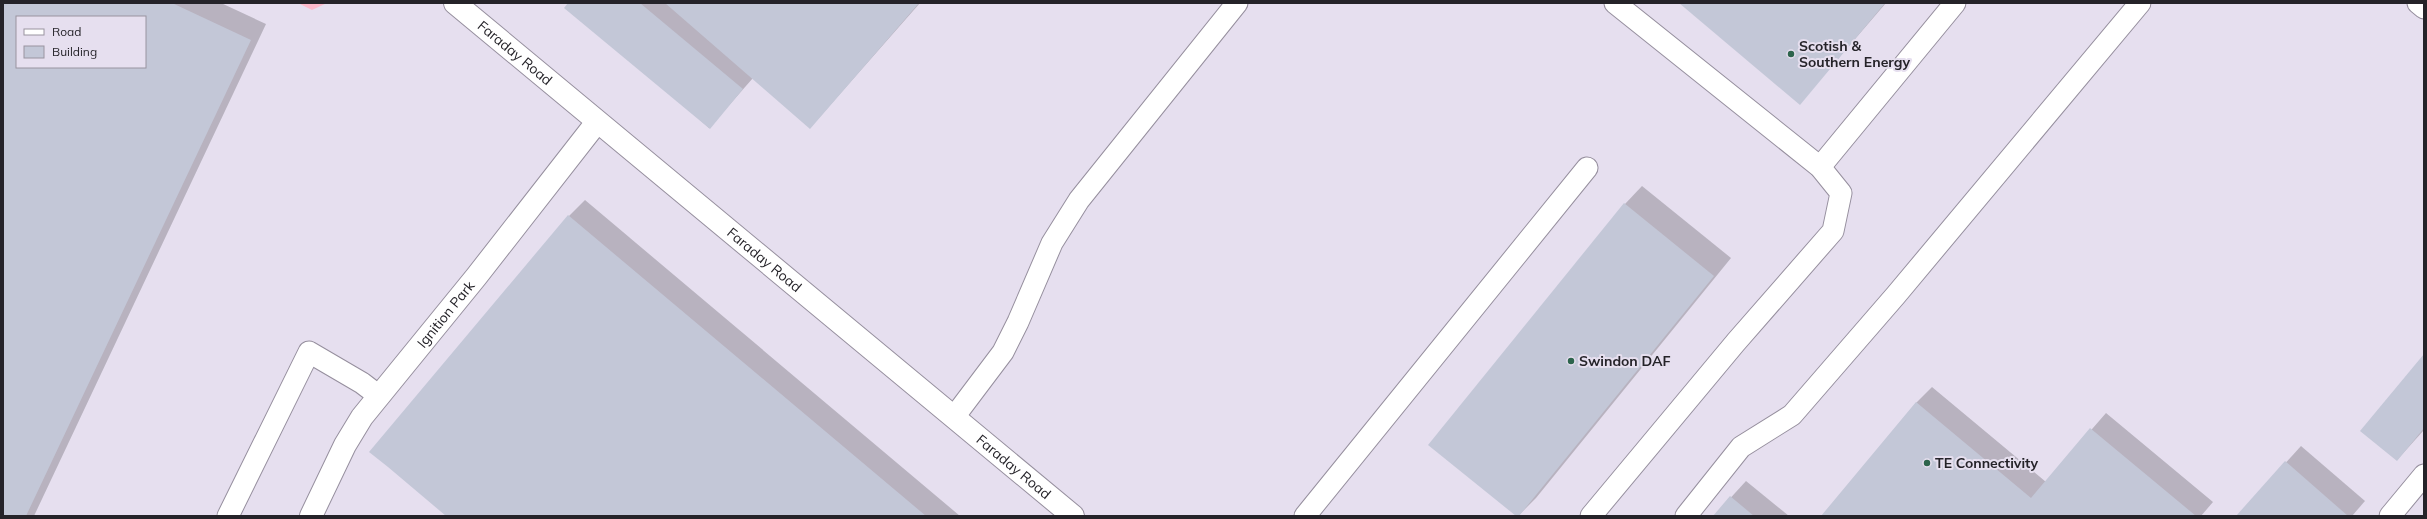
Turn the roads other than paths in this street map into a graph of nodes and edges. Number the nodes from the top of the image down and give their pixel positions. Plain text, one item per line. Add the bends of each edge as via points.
1 (455, 3) edge
2 (1237, 3) edge
3 (1615, 3) edge
4 (1955, 3) edge
5 (2140, 3) edge
6 (2418, 3) edge
7 (2424, 8) edge
8 (597, 122) junction
9 (1820, 166) junction
10 (1587, 168) dead end
11 (379, 396) junction
12 (954, 416) junction
13 (2424, 475) edge
14 (228, 516) edge
15 (311, 516) edge
16 (1073, 516) edge
17 (1305, 516) edge
18 (1591, 516) edge
19 (1686, 516) edge
20 (2390, 516) edge

1 - 8 street, Faraday Road
2 - 12 lane via 1079,200 1052,243 1018,322 1002,352
3 - 9 lane
4 - 9 lane
5 - 19 lane via 1896,295 1792,415 1741,447
6 - 7 lane
8 - 11 street, Ignition Park
8 - 12 street, Faraday Road
9 - 18 lane via 1841,193 1833,231 1736,342
10 - 17 lane
11 - 14 lane via 362,382 309,352
11 - 15 street, Ignition Park via 345,445
12 - 16 street, Faraday Road
13 - 20 lane

